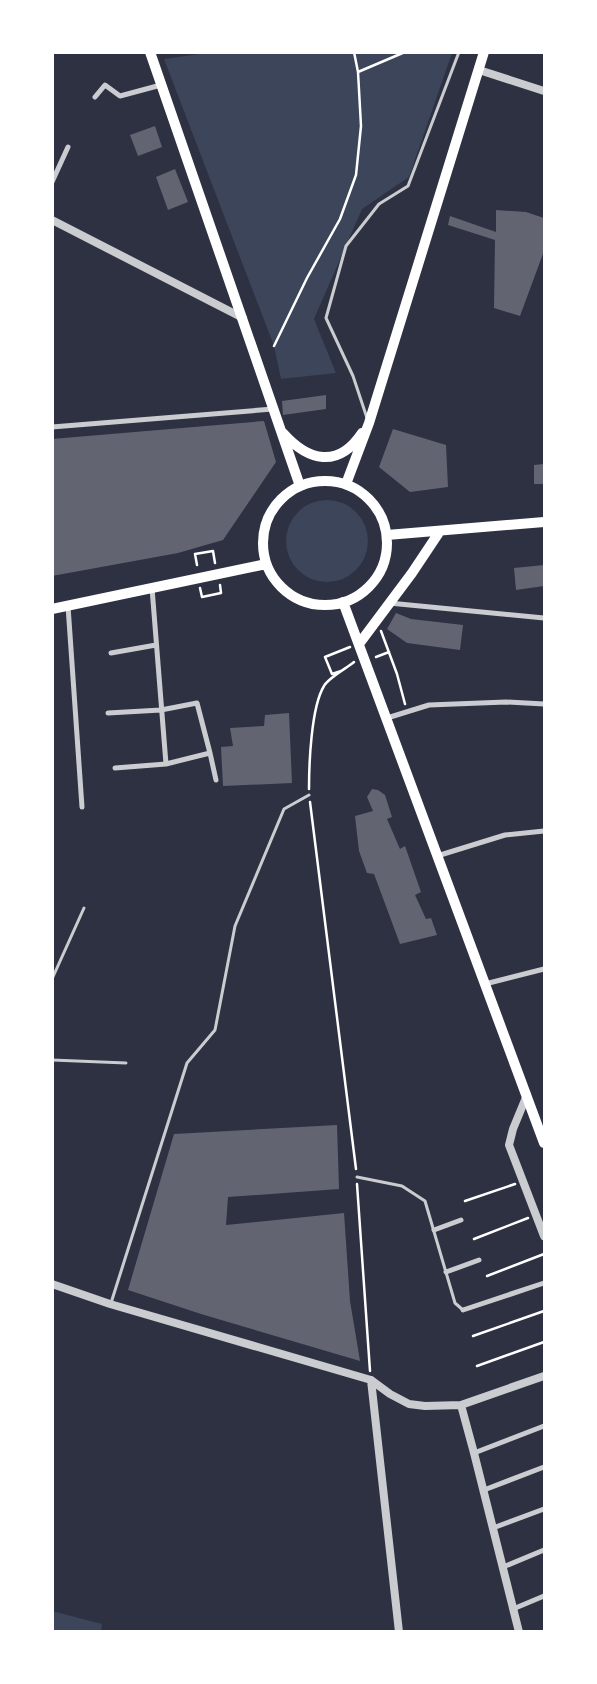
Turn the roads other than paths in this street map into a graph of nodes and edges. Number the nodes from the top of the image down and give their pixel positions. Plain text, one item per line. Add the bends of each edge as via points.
1 (150, 52) edge
2 (459, 52) edge
3 (484, 52) edge
4 (479, 70) junction
5 (162, 85) junction
6 (544, 91) edge
7 (95, 98) dead end
8 (68, 147) dead end
9 (52, 182) edge
10 (52, 220) edge
11 (243, 318) junction
12 (274, 409) junction
13 (368, 423) junction
14 (52, 427) edge
15 (281, 430) junction
16 (346, 484) junction
17 (300, 486) junction
18 (544, 522) edge
19 (440, 531) junction
20 (387, 535) junction
21 (266, 564) junction
22 (152, 588) junction
23 (343, 602) junction
24 (388, 603) junction
25 (68, 606) junction
26 (52, 609) edge
27 (544, 618) edge
28 (359, 644) junction
29 (156, 645) junction
30 (112, 653) dead end
31 (544, 704) edge
32 (161, 710) junction
33 (108, 713) dead end
34 (386, 718) junction
35 (210, 753) junction
36 (166, 764) junction
37 (115, 768) dead end
38 (216, 780) dead end
39 (309, 795) road end
40 (82, 807) dead end
41 (544, 831) edge
42 (438, 856) junction
43 (84, 908) dead end
44 (544, 969) edge
45 (52, 979) edge
46 (485, 984) junction
47 (52, 1060) edge
48 (126, 1063) dead end
49 (526, 1095) junction
50 (544, 1140) edge
51 (357, 1177) road end
52 (462, 1220) dead end
53 (434, 1230) junction
54 (544, 1236) edge
55 (479, 1260) dead end
56 (446, 1272) junction
57 (544, 1283) edge
58 (52, 1284) edge
59 (110, 1304) junction
60 (463, 1310) joint
61 (544, 1376) edge
62 (371, 1380) junction
63 (460, 1406) junction
64 (544, 1426) edge
65 (474, 1454) junction
66 (544, 1467) edge
67 (484, 1490) junction
68 (544, 1508) edge
69 (493, 1528) junction
70 (544, 1550) edge
71 (503, 1567) junction
72 (544, 1596) edge
73 (513, 1609) junction
74 (399, 1632) edge
75 (519, 1632) edge

1 - 5 main road
2 - 13 lane via 408,186 379,204 346,246 326,318 354,376
3 - 4 main road
4 - 6 street
4 - 13 main road
5 - 7 street via 120,96 105,85
5 - 11 main road
8 - 9 street
10 - 11 street
11 - 12 main road
12 - 14 street
12 - 15 main road
13 - 15 main road via 351,446 331,457 308,454
13 - 16 main road
15 - 17 main road
16 - 17 main road via 315,481
16 - 20 main road via 372,502 381,515
17 - 21 main road via 287,494 268,518 263,533
18 - 19 main road
19 - 20 main road
19 - 24 main road
20 - 23 main road via 385,560 378,575 369,587
21 - 22 main road
21 - 23 main road via 283,589 296,598 311,604
22 - 25 main road
22 - 29 street
23 - 28 main road
24 - 27 street
24 - 28 main road
25 - 26 main road
25 - 40 street
28 - 34 main road
29 - 30 street
29 - 32 street
31 - 34 street via 429,704
32 - 33 street
32 - 35 street via 197,703
32 - 36 street
34 - 42 main road
35 - 36 street
35 - 38 street
36 - 37 street
39 - 59 lane via 284,809 235,926 215,1030 187,1063
41 - 42 street via 505,835
42 - 46 main road
43 - 45 lane
44 - 46 street
46 - 49 main road
47 - 48 lane
49 - 50 main road
49 - 54 street via 510,1145
51 - 53 lane via 402,1186 425,1201
52 - 53 street
53 - 56 lane
55 - 56 street
56 - 60 lane via 455,1303
57 - 60 street
58 - 59 street
59 - 62 street
61 - 63 street
62 - 63 street via 409,1404
62 - 74 street
63 - 65 street
64 - 65 street
65 - 67 street
66 - 67 street
67 - 69 street
68 - 69 street
69 - 71 street
70 - 71 street
71 - 73 street
72 - 73 street
73 - 75 street

